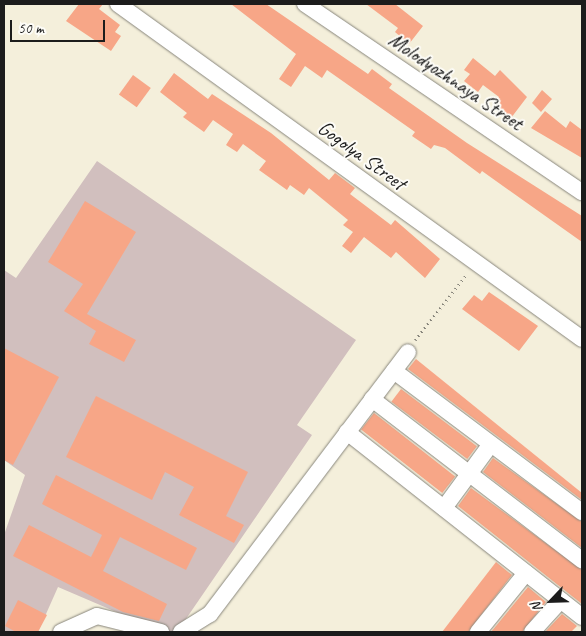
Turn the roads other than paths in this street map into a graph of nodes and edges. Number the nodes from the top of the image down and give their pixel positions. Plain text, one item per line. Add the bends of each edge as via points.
1 (118, 4) edge
2 (305, 4) edge
3 (582, 192) edge
4 (582, 339) edge
5 (408, 352) road end
6 (394, 371) junction
7 (372, 399) junction
8 (347, 432) junction
9 (491, 444) junction
10 (470, 474) junction
11 (444, 508) junction
12 (582, 512) edge
13 (582, 560) edge
14 (526, 573) junction
15 (560, 600) junction
16 (582, 617) edge
17 (61, 631) edge
18 (161, 632) edge
19 (181, 632) edge
20 (478, 632) edge
21 (532, 632) edge

1 - 4 street, Gogolya Street
2 - 3 street, Molodyozhnaya Street
5 - 6 street
6 - 7 street
6 - 9 street
7 - 8 street
7 - 10 street
8 - 11 street
8 - 19 street via 210,614
9 - 10 street
9 - 12 street
10 - 11 street
10 - 13 street
11 - 14 street
14 - 15 street
14 - 20 street
15 - 16 street
15 - 21 street
17 - 18 street via 97,616

